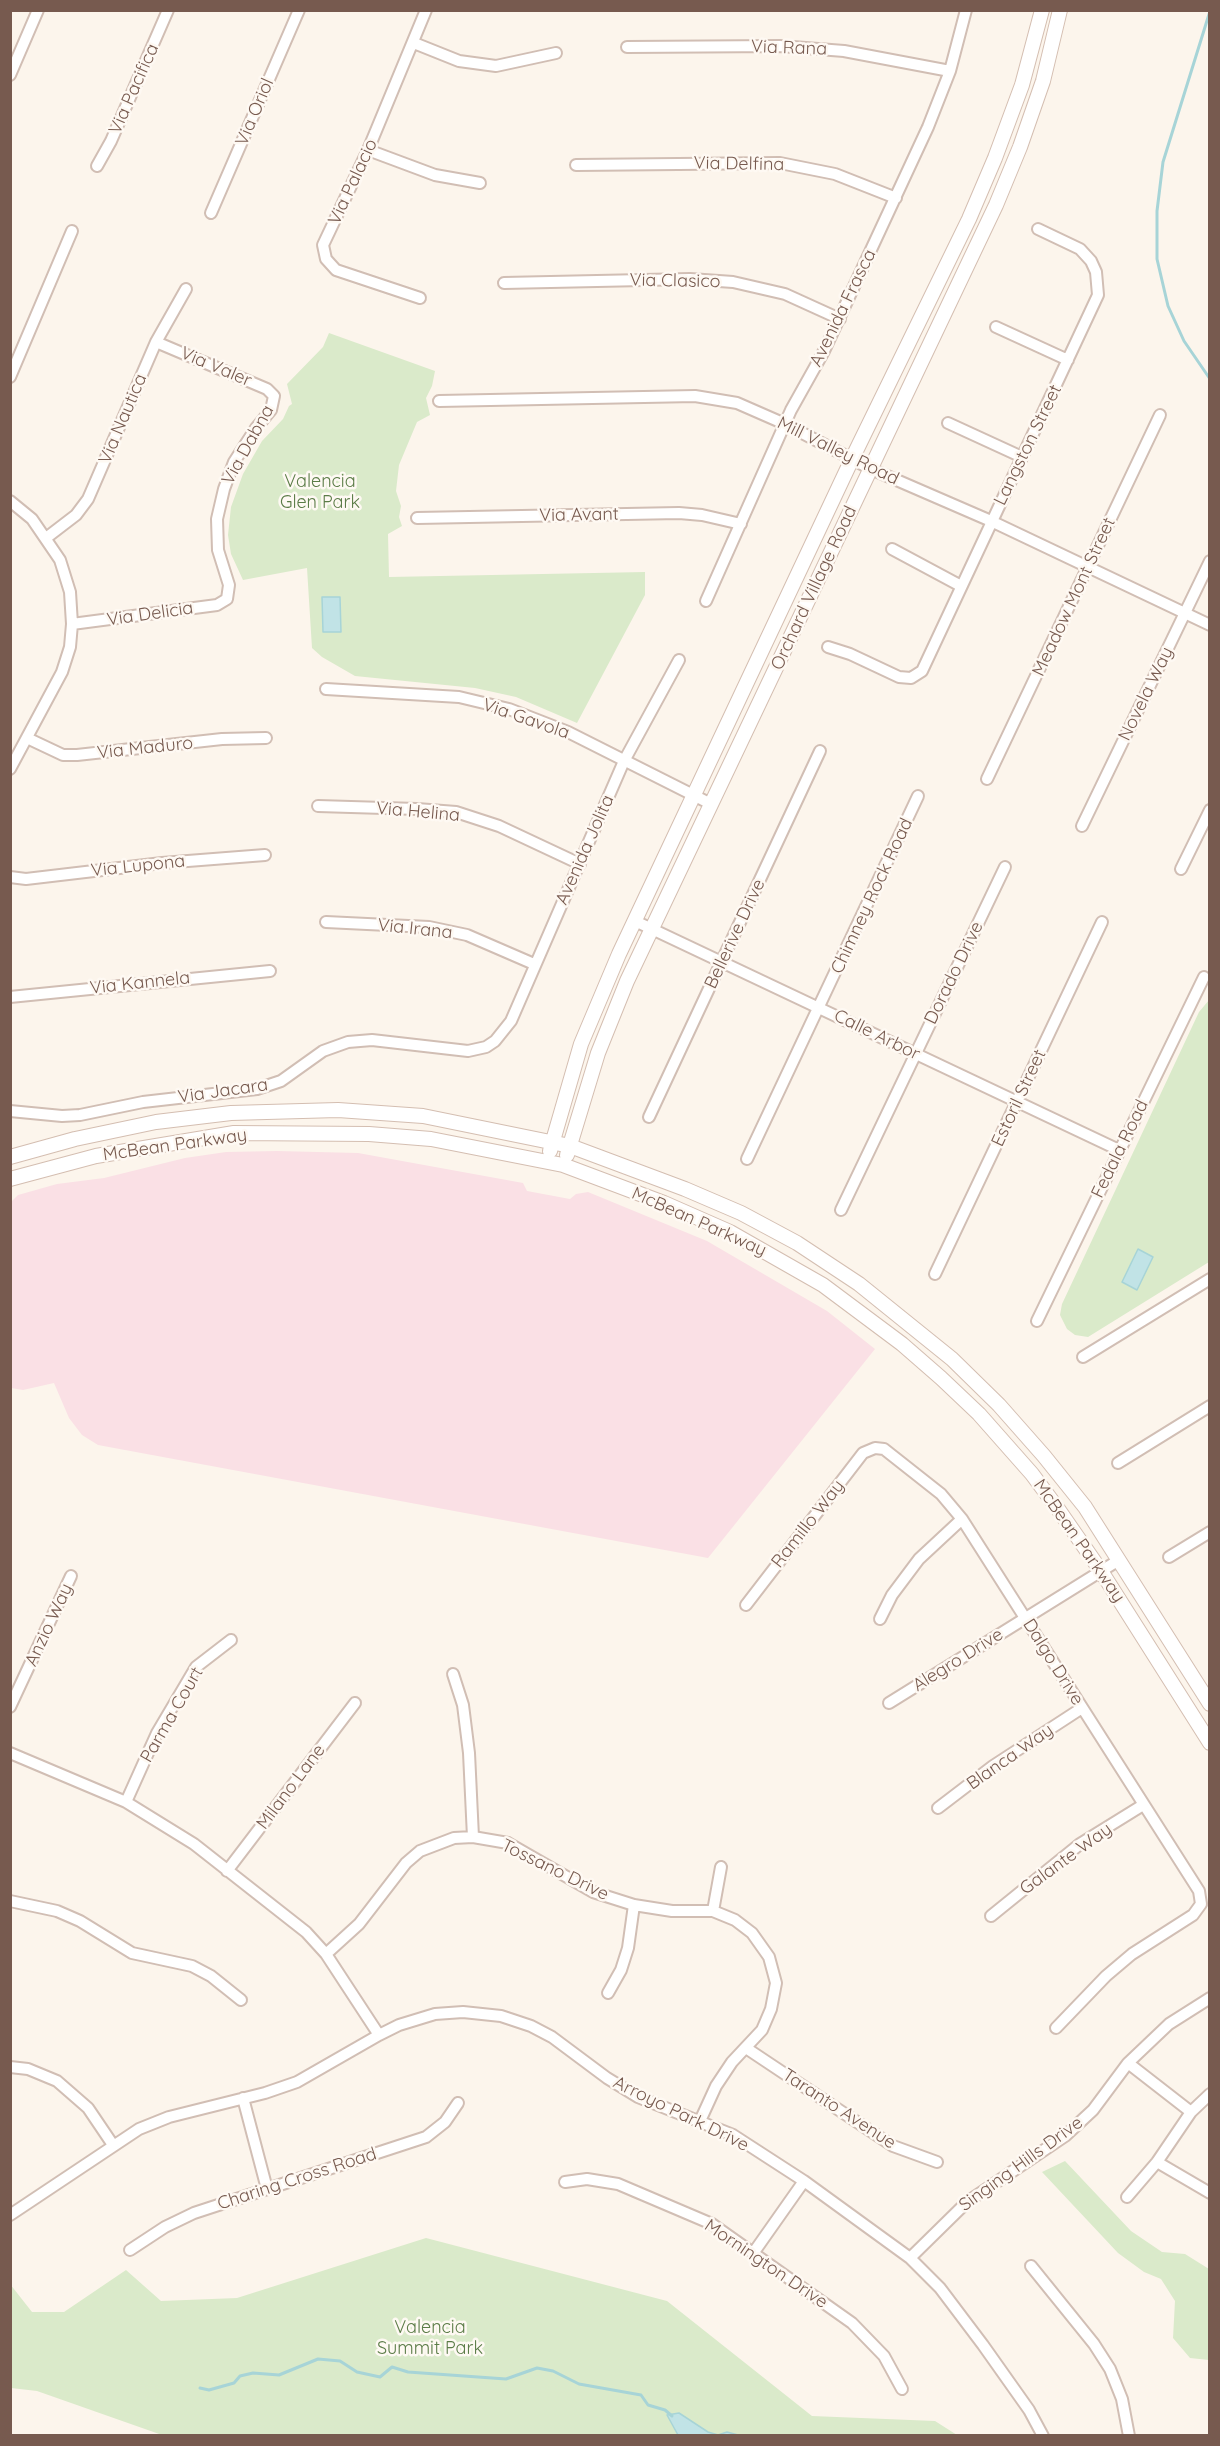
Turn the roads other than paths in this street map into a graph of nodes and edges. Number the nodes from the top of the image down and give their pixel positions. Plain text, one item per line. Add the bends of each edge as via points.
1 (38, 10) edge
2 (168, 10) edge
3 (299, 10) edge
4 (426, 10) edge
5 (966, 10) edge
6 (1042, 10) edge
7 (1060, 10) edge
8 (414, 43) junction
9 (627, 47) dead end
10 (556, 53) dead end
11 (950, 71) junction
12 (10, 75) edge
13 (368, 150) junction
14 (576, 165) dead end
15 (97, 166) dead end
16 (480, 183) dead end
17 (896, 198) junction
18 (211, 213) dead end
19 (1038, 229) dead end
20 (72, 231) dead end
21 (504, 283) dead end
22 (186, 289) dead end
23 (420, 298) dead end
24 (840, 319) junction
25 (996, 327) dead end
26 (156, 342) junction
27 (1068, 360) junction
28 (10, 376) edge
29 (274, 396) joint
30 (439, 401) dead end
31 (1160, 415) dead end
32 (948, 423) dead end
33 (785, 424) junction
34 (1022, 457) junction
35 (852, 459) junction
36 (871, 469) junction
37 (10, 501) edge
38 (417, 518) dead end
39 (991, 521) junction
40 (741, 524) junction
41 (46, 538) junction
42 (891, 549) dead end
43 (1209, 561) edge
44 (1088, 568) junction
45 (961, 586) junction
46 (227, 600) joint
47 (706, 601) dead end
48 (1185, 613) junction
49 (72, 624) junction
50 (1209, 625) edge
51 (828, 647) dead end
52 (679, 660) dead end
53 (326, 689) dead end
54 (27, 738) junction
55 (266, 738) dead end
56 (820, 751) dead end
57 (624, 761) junction
58 (10, 769) edge
59 (987, 778) dead end
60 (694, 796) junction
61 (918, 796) dead end
62 (711, 804) junction
63 (318, 806) dead end
64 (1209, 810) edge
65 (1083, 826) dead end
66 (265, 855) dead end
67 (580, 864) junction
68 (1005, 867) dead end
69 (1181, 869) dead end
70 (10, 877) edge
71 (635, 921) junction
72 (326, 922) dead end
73 (1102, 922) dead end
74 (652, 928) junction
75 (722, 961) junction
76 (534, 964) junction
77 (270, 971) dead end
78 (1204, 977) dead end
79 (10, 997) edge
80 (820, 1007) junction
81 (495, 1041) joint
82 (915, 1053) junction
83 (1017, 1101) junction
84 (10, 1111) edge
85 (649, 1117) dead end
86 (552, 1142) junction
87 (570, 1146) junction
88 (1119, 1150) junction
89 (10, 1157) edge
90 (747, 1159) dead end
91 (547, 1162) junction
92 (563, 1165) junction
93 (10, 1179) edge
94 (841, 1210) dead end
95 (935, 1274) dead end
96 (1209, 1279) edge
97 (859, 1284) junction
98 (823, 1285) junction
99 (1037, 1321) dead end
100 (1083, 1357) dead end
101 (1209, 1406) edge
102 (874, 1448) joint
103 (1118, 1463) dead end
104 (962, 1519) junction
105 (1209, 1532) edge
106 (1169, 1557) dead end
107 (1119, 1560) junction
108 (1101, 1571) junction
109 (71, 1576) dead end
110 (746, 1605) dead end
111 (1025, 1617) junction
112 (880, 1619) dead end
113 (231, 1640) dead end
114 (453, 1674) dead end
115 (355, 1703) dead end
116 (889, 1703) dead end
117 (1209, 1704) edge
118 (10, 1707) edge
119 (1082, 1708) junction
120 (1209, 1743) edge
121 (10, 1752) edge
122 (126, 1802) junction
123 (1143, 1805) junction
124 (938, 1808) dead end
125 (473, 1836) junction
126 (721, 1867) dead end
127 (227, 1871) junction
128 (10, 1900) edge
129 (634, 1905) junction
130 (713, 1911) junction
131 (991, 1916) dead end
132 (326, 1954) junction
133 (608, 1993) dead end
134 (1209, 1998) edge
135 (241, 2000) dead end
136 (1056, 2028) dead end
137 (379, 2035) junction
138 (746, 2048) junction
139 (1128, 2062) junction
140 (10, 2067) edge
141 (1209, 2094) edge
142 (243, 2098) junction
143 (458, 2103) dead end
144 (1191, 2112) junction
145 (700, 2121) junction
146 (112, 2145) junction
147 (937, 2162) dead end
148 (1157, 2162) junction
149 (804, 2181) junction
150 (565, 2182) dead end
151 (267, 2189) junction
152 (1209, 2193) edge
153 (1127, 2197) dead end
154 (10, 2215) edge
155 (130, 2250) dead end
156 (754, 2252) junction
157 (910, 2258) junction
158 (1031, 2266) dead end
159 (902, 2388) dead end
160 (1043, 2436) edge
161 (1129, 2436) edge

1 - 12 street
2 - 15 street, Via Pacifica
3 - 18 street, Via Oriol
4 - 8 street, Via Palacio
5 - 11 street, Avenida Frasca
6 - 35 main road, Orchard Village Road via 1022,85 995,158
7 - 36 main road, Orchard Village Road via 1043,81 996,205
8 - 10 street via 459,61 496,66
8 - 13 street, Via Palacio
9 - 11 street, Via Rana via 780,46 833,50
11 - 17 street, Avenida Frasca
13 - 16 street via 435,175
13 - 23 street, Via Palacio via 323,245 326,259 336,270
14 - 17 street, Via Delfina via 780,163 835,174
17 - 24 street, Avenida Frasca
19 - 27 street, Langston Street via 1080,249 1096,272 1098,295
20 - 28 street
21 - 24 street, Via Clasico via 690,279 733,282 785,294
22 - 26 street, Via Nautica
24 - 33 street, Avenida Frasca
25 - 27 street
26 - 29 street, Via Valer via 267,388
26 - 41 street, Via Nautica via 88,499 76,516
27 - 34 street, Langston Street
29 - 46 street, Via Dabna via 272,410 234,462 224,489 218,519 218,550 229,585
30 - 33 street, Mill Valley Road via 695,396 737,403
31 - 44 street, Meadow Mont Street
32 - 34 street
33 - 35 street, Mill Valley Road
33 - 40 street, Avenida Frasca
34 - 39 street, Langston Street
35 - 36 street, Mill Valley Road
35 - 60 main road, Orchard Village Road
36 - 39 street, Mill Valley Road
36 - 62 main road, Orchard Village Road
37 - 41 street via 32,519
38 - 40 street, Via Avant via 679,513
39 - 44 street, Mill Valley Road
39 - 45 street, Langston Street
40 - 47 street, Avenida Frasca
41 - 49 street via 60,560 70,592
42 - 45 street
43 - 48 street, Novela Way
44 - 48 street, Mill Valley Road
44 - 59 street, Meadow Mont Street
45 - 51 street, Langston Street via 922,671 911,678
46 - 49 street, Via Delicia via 217,605
48 - 50 street, Mill Valley Road
48 - 65 street, Novela Way
49 - 54 street via 62,672
52 - 57 street, Avenida Jolita
53 - 57 street, Via Gavola via 459,697 509,709 568,732
54 - 55 street, Via Maduro via 63,755
54 - 58 street
56 - 75 street, Bellerive Drive
57 - 60 street, Via Gavola
57 - 67 street, Avenida Jolita
60 - 62 street, Via Gavola
60 - 71 main road, Orchard Village Road
61 - 80 street, Chimney Rock Road
62 - 74 main road, Orchard Village Road
63 - 67 street, Via Helina via 456,812 499,826
64 - 69 street
66 - 70 street, Via Lupona via 26,879
67 - 76 street, Avenida Jolita
68 - 82 street, Dorado Drive
71 - 74 street, Calle Arbor
71 - 86 main road, Orchard Village Road via 581,1044
72 - 76 street, Via Irana via 429,927 467,935
73 - 83 street, Estoril Street
74 - 75 street, Calle Arbor
74 - 87 main road, Orchard Village Road via 608,1025
75 - 80 street, Calle Arbor
75 - 85 street, Bellerive Drive
76 - 81 street, Avenida Jolita via 511,1021
77 - 79 street, Via Kannela
78 - 88 street, Fedala Road
80 - 82 street, Calle Arbor
80 - 90 street, Chimney Rock Road
81 - 84 street, Via Jacara via 468,1050 372,1040 348,1042 323,1052 282,1081 257,1089 143,1101 80,1115
82 - 83 street, Calle Arbor
82 - 94 street, Dorado Drive
83 - 88 street, Calle Arbor
83 - 95 street, Estoril Street
86 - 87 main road, McBean Parkway
86 - 89 main road, McBean Parkway via 423,1116 314,1110 231,1113 156,1122
86 - 91 main road, Orchard Village Road
87 - 92 main road, Orchard Village Road
87 - 97 main road, McBean Parkway via 741,1213 797,1243
88 - 99 street, Fedala Road
91 - 92 main road, McBean Parkway
91 - 93 main road, McBean Parkway via 430,1139 369,1134 234,1133 96,1156
92 - 98 main road, McBean Parkway via 730,1232
96 - 100 street
97 - 98 main road via 841,1280
97 - 107 main road, McBean Parkway via 952,1359 999,1404 1044,1455
98 - 108 main road, McBean Parkway via 902,1344 979,1414 1032,1474
101 - 103 street
102 - 104 street, Dalgo Drive via 884,1449 941,1494
102 - 110 street, Ramillo Way via 863,1453
104 - 111 street, Dalgo Drive
104 - 112 street via 919,1559 892,1595
105 - 106 street
107 - 108 street, Alegro Drive
107 - 117 main road, McBean Parkway
108 - 111 street, Alegro Drive
108 - 120 main road, McBean Parkway
109 - 118 street, Anzio Way
111 - 116 street, Alegro Drive
111 - 119 street, Dalgo Drive
113 - 122 street, Parma Court via 196,1667 157,1733
114 - 125 street via 463,1706 470,1753
115 - 127 street, Milano Lane
119 - 123 street, Dalgo Drive
119 - 124 street, Blanca Way via 993,1766
121 - 122 street
122 - 127 street via 161,1822
123 - 131 street, Galante Way via 1073,1850
123 - 136 street, Dalgo Drive via 1198,1891 1201,1904 1193,1915 1132,1954 1106,1976
125 - 129 street, Tossano Drive via 508,1844 593,1892
125 - 132 street, Tossano Drive via 436,1843 420,1851 399,1871 369,1912
126 - 130 street
127 - 132 street via 306,1932
128 - 135 street via 57,1911 132,1953 192,1966
129 - 130 street, Tossano Drive via 672,1911
129 - 133 street via 628,1948
130 - 138 street, Tossano Drive via 752,1933 769,1957 776,1983 762,2030
132 - 137 street
134 - 139 street, Singing Hills Drive via 1169,2024
137 - 142 street, Arroyo Park Drive via 297,2082
137 - 145 street, Arroyo Park Drive via 435,2014 501,2016 552,2037 638,2097
138 - 145 street, Tossano Drive via 716,2086
138 - 147 street, Taranto Avenue via 893,2146
139 - 144 street
139 - 157 street, Singing Hills Drive via 1093,2110 1065,2136 967,2202
140 - 146 street via 28,2069 57,2081 88,2108
141 - 144 street
142 - 146 street, Arroyo Park Drive via 169,2117
142 - 151 street
143 - 151 street, Charing Cross Road via 445,2122 426,2138
144 - 148 street
145 - 149 street, Arroyo Park Drive via 733,2135
146 - 154 street, Arroyo Park Drive
148 - 152 street
148 - 153 street
149 - 156 street
149 - 157 street, Arroyo Park Drive
150 - 156 street, Mornington Drive via 586,2179 618,2184 712,2224
151 - 155 street, Charing Cross Road via 194,2213
156 - 159 street, Mornington Drive via 852,2323 884,2356
157 - 160 street, Arroyo Park Drive via 940,2288
158 - 161 street via 1095,2344 1110,2369 1122,2399

